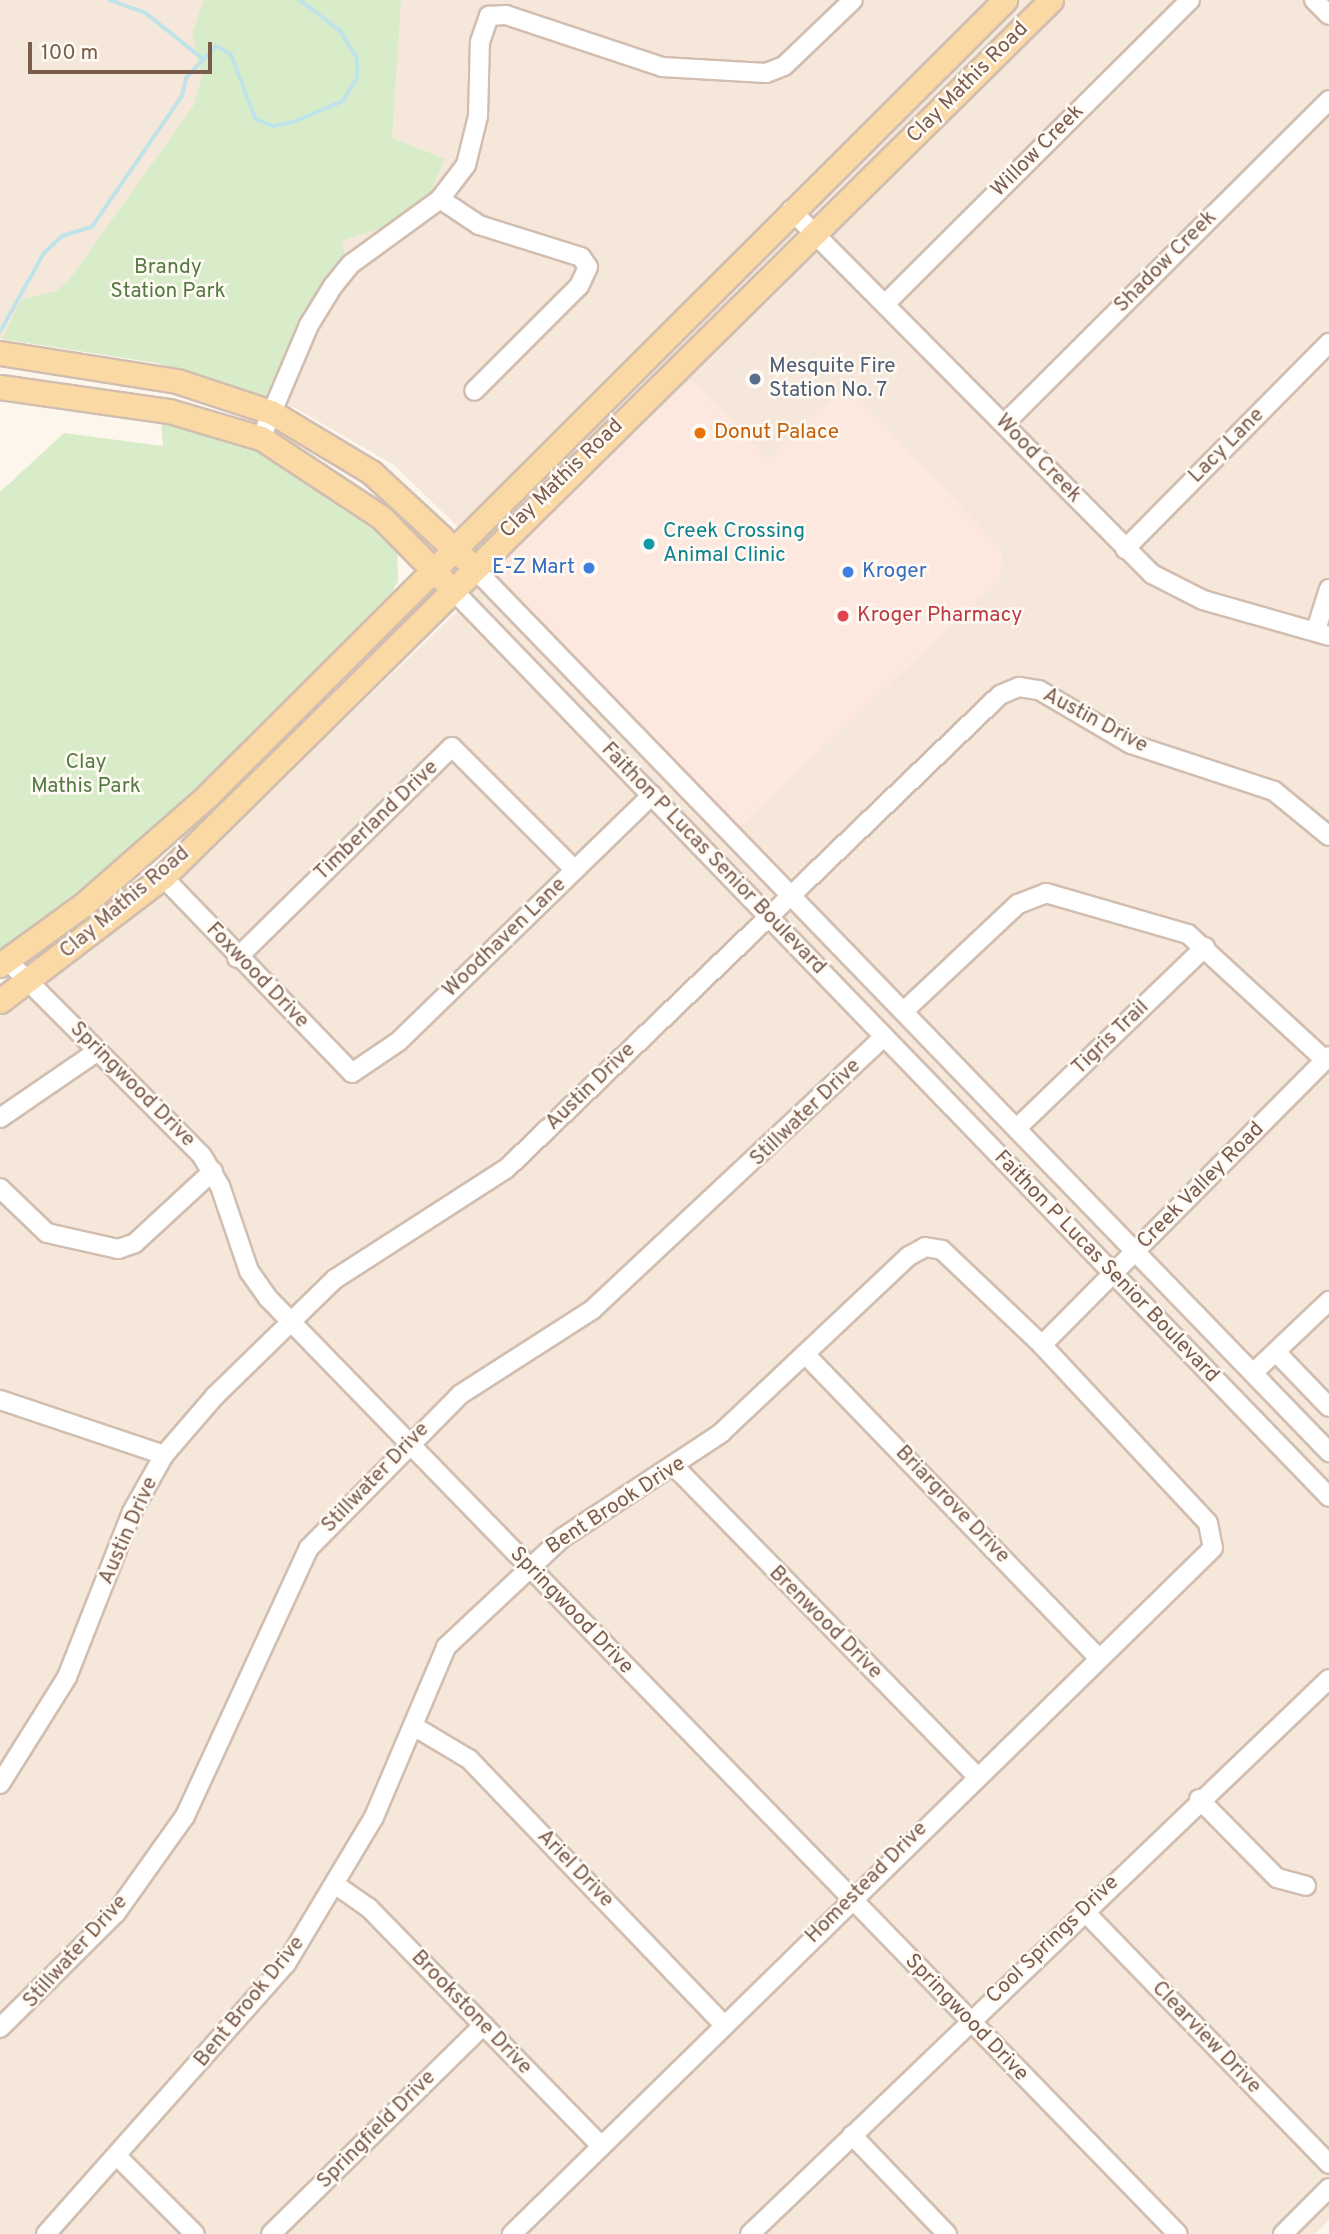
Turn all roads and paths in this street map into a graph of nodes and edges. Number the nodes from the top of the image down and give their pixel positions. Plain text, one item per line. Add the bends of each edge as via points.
1 (853, 0) edge
2 (1005, 0) edge
3 (1051, 0) edge
4 (1190, 0) edge
5 (1314, 0) edge
6 (1329, 15) edge
7 (915, 88) junction
8 (1329, 100) edge
9 (938, 113) junction
10 (440, 199) junction
11 (791, 209) junction
12 (816, 234) junction
13 (886, 303) junction
14 (675, 326) junction
15 (1329, 343) edge
16 (699, 348) junction
17 (0, 353) edge
18 (0, 387) edge
19 (474, 391) dead end
20 (271, 412) junction
21 (584, 417) junction
22 (1004, 424) junction
23 (261, 439) junction
24 (605, 439) junction
25 (454, 547) junction
26 (1125, 549) junction
27 (472, 566) junction
28 (432, 569) junction
29 (450, 587) junction
30 (1329, 589) edge
31 (1322, 633) edge
32 (641, 742) junction
33 (620, 762) junction
34 (652, 795) junction
35 (1326, 828) edge
36 (576, 870) junction
37 (163, 877) junction
38 (791, 896) junction
39 (770, 917) junction
40 (1205, 947) junction
41 (237, 958) junction
42 (4, 962) edge
43 (27, 982) junction
44 (0, 1002) edge
45 (905, 1010) junction
46 (884, 1037) junction
47 (98, 1051) junction
48 (1327, 1058) edge
49 (352, 1073) joint
50 (0, 1118) edge
51 (1017, 1128) junction
52 (213, 1171) junction
53 (0, 1188) edge
54 (1134, 1254) junction
55 (1112, 1278) junction
56 (1329, 1301) edge
57 (292, 1322) junction
58 (1042, 1345) junction
59 (1276, 1352) junction
60 (805, 1354) junction
61 (1253, 1373) junction
62 (0, 1400) edge
63 (1329, 1407) edge
64 (409, 1442) junction
65 (1328, 1449) edge
66 (164, 1455) junction
67 (676, 1468) junction
68 (1329, 1497) edge
69 (1214, 1531) joint
70 (528, 1566) junction
71 (1098, 1657) junction
72 (1329, 1679) edge
73 (415, 1727) junction
74 (976, 1775) junction
75 (0, 1784) edge
76 (1199, 1799) junction
77 (336, 1885) junction
78 (1306, 1886) dead end
79 (851, 1900) junction
80 (1084, 1911) junction
81 (970, 2021) junction
82 (484, 2025) junction
83 (724, 2025) junction
84 (0, 2028) edge
85 (852, 2135) junction
86 (601, 2146) junction
87 (117, 2156) junction
88 (1329, 2164) edge
89 (1329, 2188) edge
90 (46, 2234) edge
91 (195, 2234) edge
92 (271, 2234) edge
93 (512, 2234) edge
94 (750, 2234) edge
95 (947, 2234) edge
96 (1178, 2234) edge
97 (1283, 2234) edge

1 - 10 street via 784,66 766,73 662,66 506,15 489,16 480,43 475,136 466,165
2 - 7 main road, Clay Mathis Road
3 - 9 main road, Clay Mathis Road
4 - 13 street, Willow Creek
5 - 6 street
7 - 9 main road
7 - 11 main road, Clay Mathis Road
8 - 22 street, Shadow Creek
9 - 12 main road, Clay Mathis Road
10 - 19 street via 480,225 581,257 587,267 579,286
10 - 20 street via 351,264 309,325
11 - 12 street, Wood Creek
11 - 14 main road, Clay Mathis Road
12 - 13 street, Wood Creek
12 - 16 main road, Clay Mathis Road
13 - 22 street, Wood Creek
14 - 16 main road
14 - 21 main road, Clay Mathis Road
15 - 26 street, Lacy Lane
16 - 24 main road, Clay Mathis Road
17 - 20 main road, Faithon P Lucas Senior Boulevard via 177,382
18 - 23 main road, Faithon P Lucas Senior Boulevard via 169,411
20 - 23 street
20 - 25 main road, Faithon P Lucas Senior Boulevard via 371,472
21 - 24 main road
21 - 25 main road, Clay Mathis Road
22 - 26 street, Wood Creek
23 - 28 main road, Faithon P Lucas Senior Boulevard via 381,517
24 - 27 main road, Clay Mathis Road
25 - 27 main road, Faithon P Lucas Senior Boulevard
25 - 28 main road, Clay Mathis Road
26 - 31 street, Wood Creek via 1175,589
27 - 29 main road, Clay Mathis Road
27 - 32 street, Faithon P Lucas Senior Boulevard
28 - 29 main road, Faithon P Lucas Senior Boulevard
28 - 42 main road, Clay Mathis Road via 208,795 83,905
29 - 33 street, Faithon P Lucas Senior Boulevard
29 - 37 main road, Clay Mathis Road
30 - 31 street
32 - 33 street
32 - 38 street, Faithon P Lucas Senior Boulevard
33 - 34 street, Faithon P Lucas Senior Boulevard
34 - 36 street, Woodhaven Lane
34 - 39 street, Faithon P Lucas Senior Boulevard
35 - 38 street, Austin Drive via 1274,791 1131,744 1039,690 1019,687 1000,695
36 - 41 street, Timberland Drive via 452,747
36 - 49 street, Woodhaven Lane via 400,1041
37 - 41 street, Foxwood Drive
37 - 43 main road, Clay Mathis Road
38 - 39 street, Austin Drive
38 - 45 street, Faithon P Lucas Senior Boulevard
39 - 46 street, Faithon P Lucas Senior Boulevard
39 - 57 street, Austin Drive via 506,1169 364,1257
40 - 45 street via 1179,930 1037,894
40 - 48 street
40 - 51 street, Tigris Trail
41 - 49 street, Foxwood Drive
42 - 43 street, Springwood Drive
43 - 44 main road, Clay Mathis Road
43 - 47 street, Springwood Drive
45 - 51 street, Faithon P Lucas Senior Boulevard
46 - 55 street, Faithon P Lucas Senior Boulevard
46 - 64 street, Stillwater Drive via 649,1262 561,1332 461,1394
47 - 50 street
47 - 52 street, Springwood Drive
48 - 54 street, Creek Valley Road
51 - 54 street, Faithon P Lucas Senior Boulevard
52 - 53 street via 135,1243 118,1249 47,1233
52 - 57 street, Springwood Drive via 249,1271
54 - 55 street, Creek Valley Road
54 - 61 street, Faithon P Lucas Senior Boulevard
55 - 58 street, Creek Valley Road
55 - 68 street, Faithon P Lucas Senior Boulevard
56 - 59 street
57 - 64 street, Springwood Drive
57 - 66 street, Austin Drive
58 - 60 street, Bent Brook Drive via 946,1252 925,1247
58 - 69 street, Bent Brook Drive
59 - 61 street
59 - 63 street
60 - 67 street, Bent Brook Drive
60 - 71 street, Briargrove Drive
61 - 65 street, Faithon P Lucas Senior Boulevard
62 - 66 street
64 - 70 street, Springwood Drive
64 - 84 street, Stillwater Drive via 309,1548 290,1577 236,1716 185,1816 116,1913
66 - 75 street, Austin Drive via 127,1523 68,1677
67 - 70 street, Bent Brook Drive
67 - 74 street, Brenwood Drive
69 - 71 street, Homestead Drive via 1205,1561
70 - 73 street, Bent Brook Drive via 446,1647
70 - 79 street, Springwood Drive
71 - 74 street, Homestead Drive
72 - 76 street, Cool Springs Drive
73 - 77 street, Bent Brook Drive
73 - 83 street, Ariel Drive via 469,1759
74 - 79 street, Homestead Drive
76 - 78 street via 1277,1878
76 - 80 street, Cool Springs Drive
77 - 82 street, Brookstone Drive via 368,1907
77 - 87 street, Bent Brook Drive via 277,1975
79 - 81 street, Springwood Drive
79 - 83 street, Homestead Drive
80 - 81 street, Cool Springs Drive
80 - 88 street, Clearview Drive
81 - 85 street, Cool Springs Drive
81 - 96 street, Springwood Drive
82 - 86 street, Brookstone Drive
82 - 92 street, Springfield Drive
83 - 86 street, Homestead Drive
85 - 94 street, Cool Springs Drive
85 - 95 street
86 - 93 street, Homestead Drive
87 - 90 street, Bent Brook Drive
87 - 91 street
89 - 97 street

